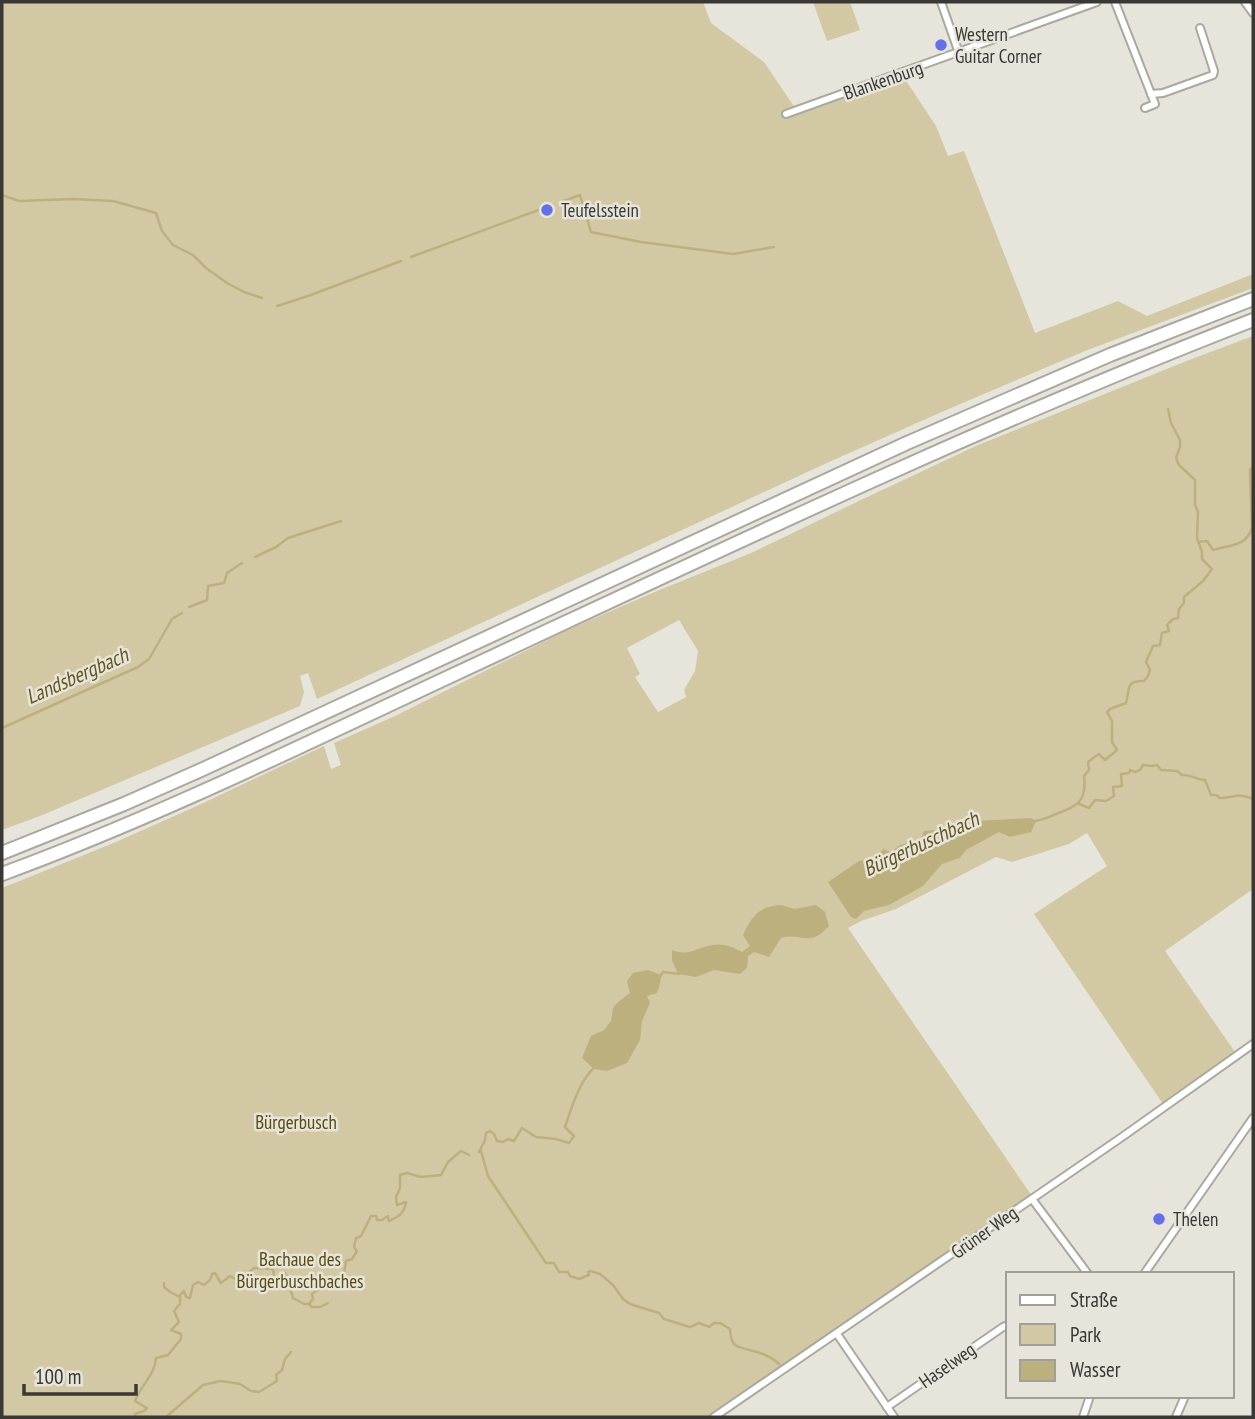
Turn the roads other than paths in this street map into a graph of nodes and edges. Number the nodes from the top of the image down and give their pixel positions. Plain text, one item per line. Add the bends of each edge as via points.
1 (941, 2) edge
2 (1097, 2) edge
3 (1115, 2) edge
4 (1245, 2) edge
5 (1253, 13) edge
6 (1200, 29) dead end
7 (959, 53) junction
8 (1151, 94) junction
9 (1145, 108) dead end
10 (786, 114) dead end
11 (1253, 299) edge
12 (1253, 320) edge
13 (2, 853) edge
14 (2, 874) edge
15 (1253, 1044) edge
16 (1253, 1118) edge
17 (1032, 1199) junction
18 (1087, 1272) edge
19 (1145, 1272) edge
20 (1006, 1326) edge
21 (837, 1334) junction
22 (1089, 1398) edge
23 (1184, 1398) edge
24 (887, 1407) junction
25 (714, 1417) edge
26 (894, 1417) edge
27 (1083, 1417) edge
28 (1176, 1417) edge

1 - 7 street
2 - 7 street, Blankenburg
3 - 8 street
4 - 5 street
6 - 8 street via 1213,75
7 - 10 street, Blankenburg
8 - 9 street via 1155,104
11 - 13 highway via 920,437 201,770
12 - 14 highway via 940,450 210,787
15 - 17 street, Grüner Weg
16 - 19 street
17 - 18 street
17 - 21 street, Grüner Weg
20 - 24 street, Haselweg
21 - 24 street
21 - 25 street, Grüner Weg
22 - 27 street
23 - 28 street
24 - 26 street

